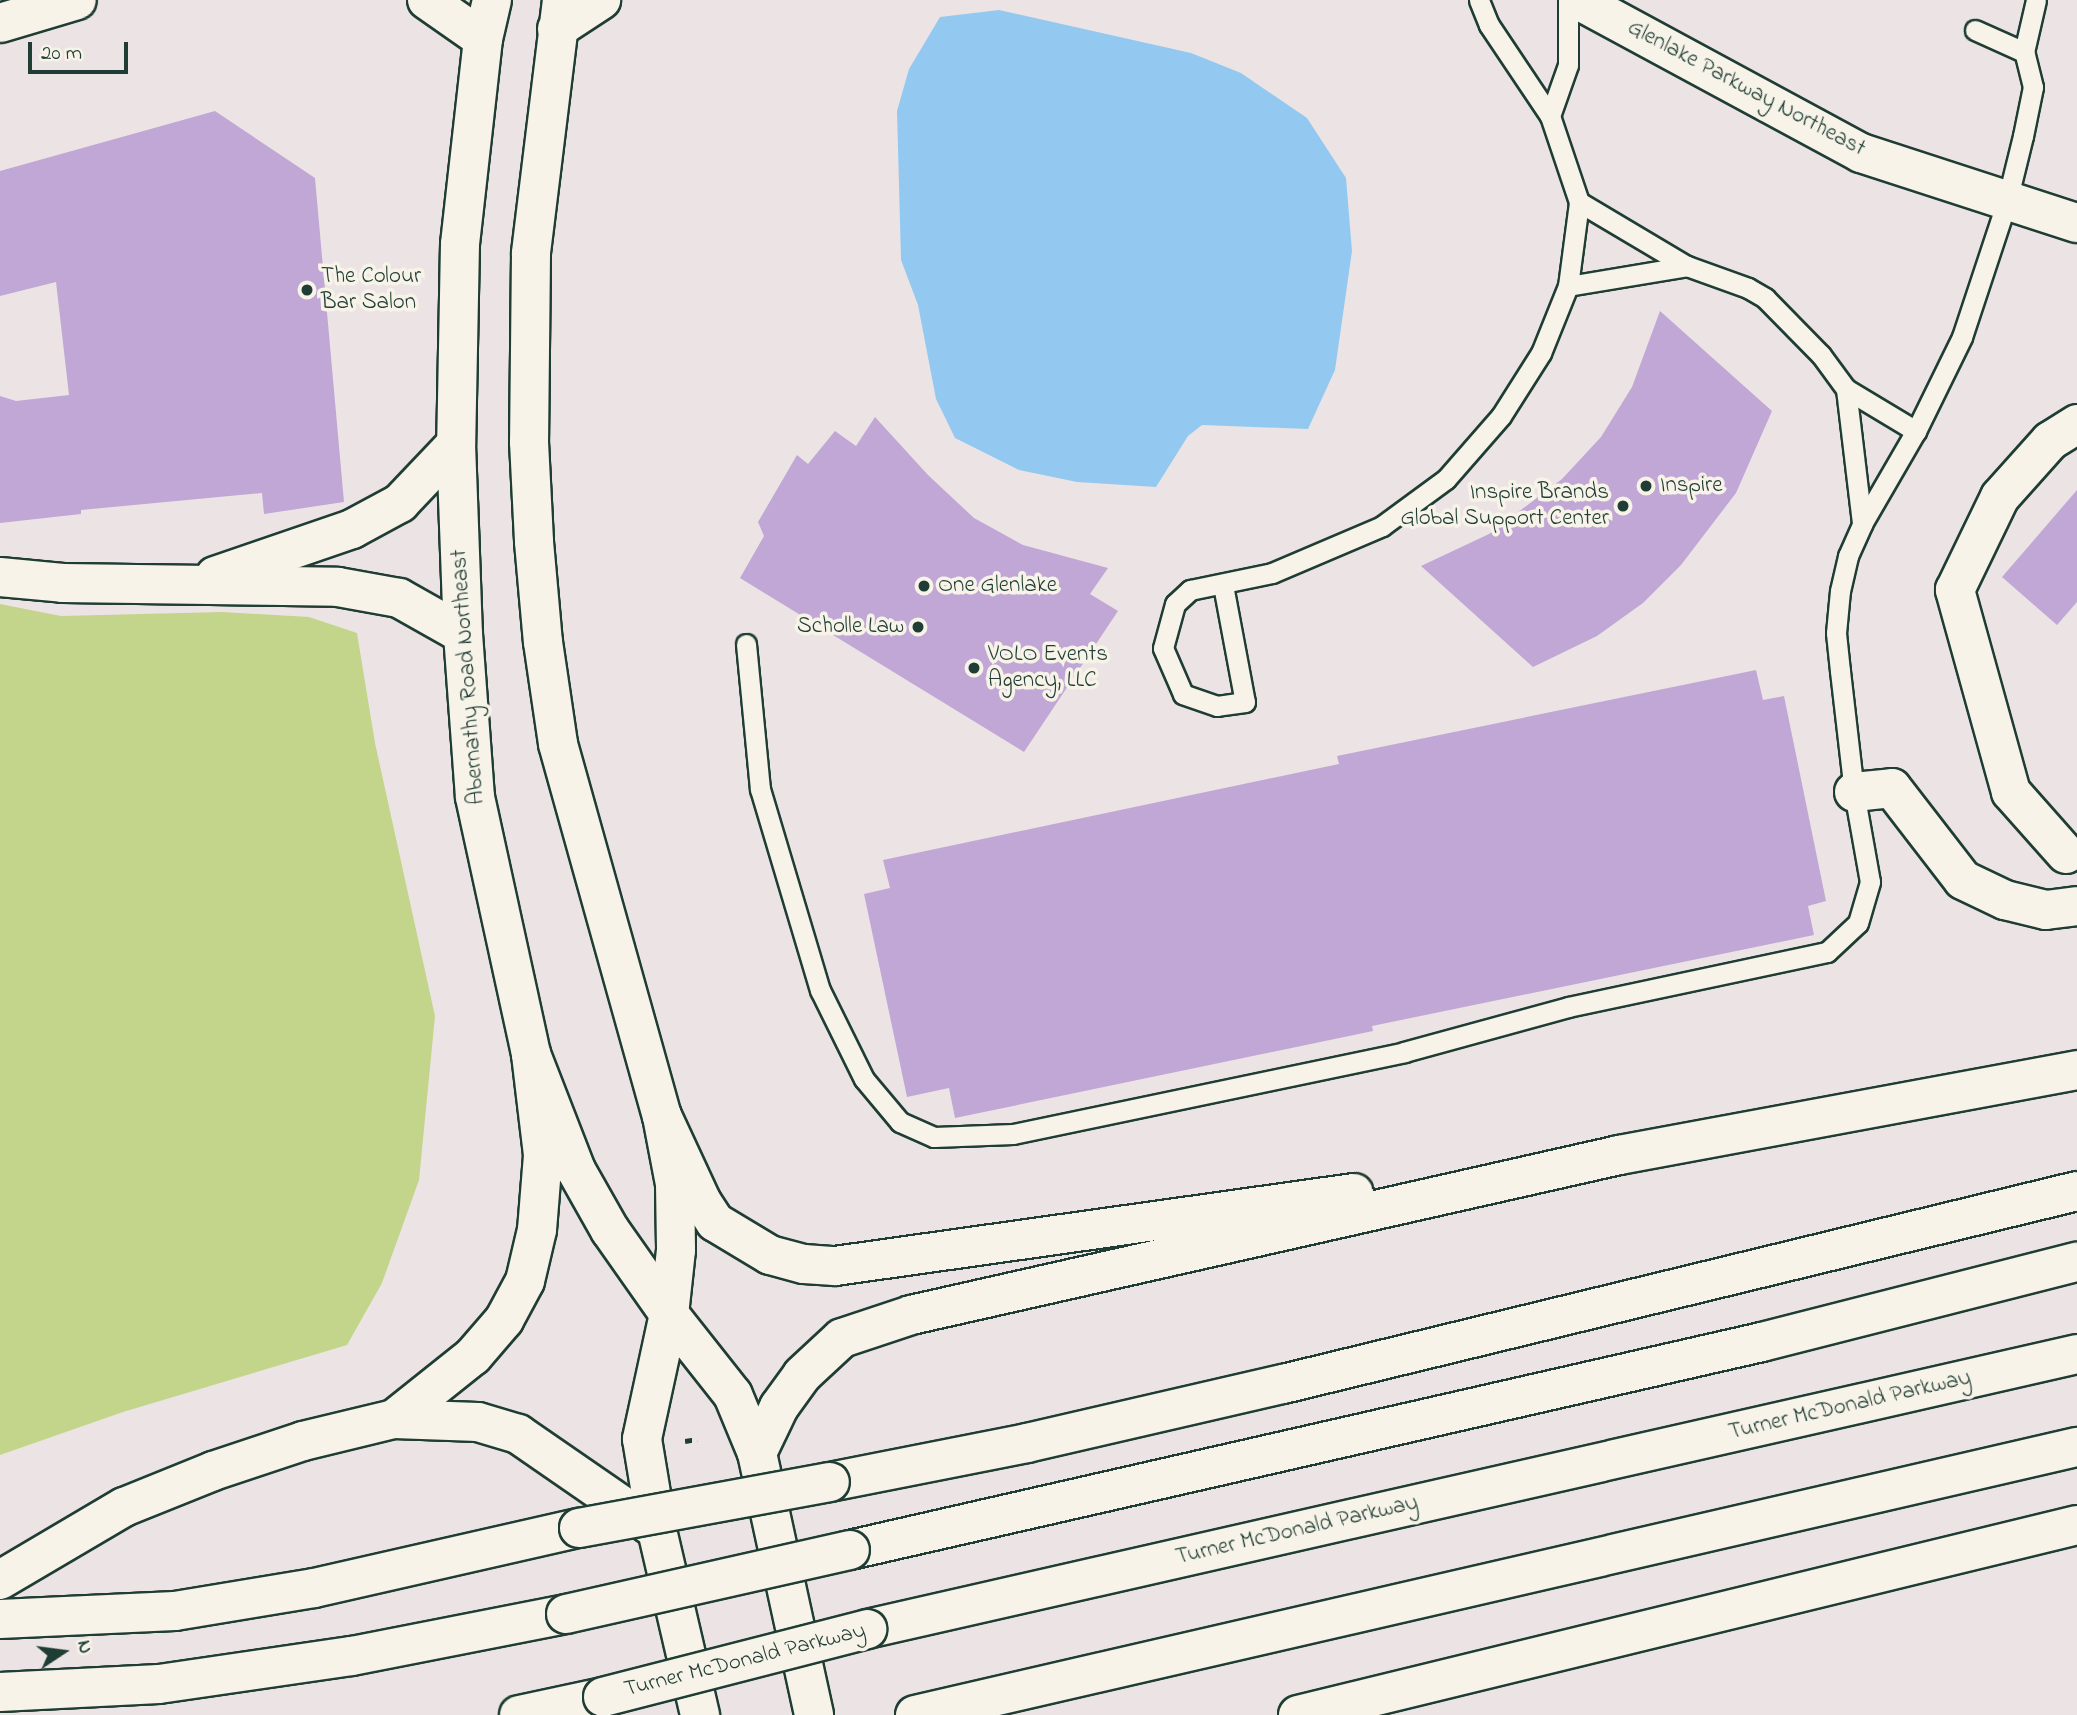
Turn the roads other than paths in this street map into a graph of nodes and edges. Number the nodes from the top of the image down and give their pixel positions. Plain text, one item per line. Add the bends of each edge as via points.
1 (77, 0) edge
2 (427, 0) edge
3 (492, 0) edge
4 (601, 0) edge
5 (1479, 0) edge
6 (1568, 0) edge
7 (1578, 0) edge
8 (2036, 0) edge
9 (560, 15) edge
10 (0, 23) edge
11 (1975, 30) dead end
12 (483, 39) junction
13 (2024, 52) junction
14 (1550, 116) junction
15 (2007, 201) junction
16 (1579, 202) junction
17 (2077, 223) edge
18 (1687, 266) junction
19 (1568, 286) junction
20 (1846, 389) junction
21 (2077, 424) edge
22 (1916, 431) junction
23 (456, 444) junction
24 (1862, 524) junction
25 (0, 577) edge
26 (190, 584) junction
27 (1223, 585) junction
28 (463, 634) junction
29 (746, 644) dead end
30 (1854, 792) junction
31 (2066, 853) dead end
32 (2077, 906) edge
33 (531, 1054) junction
34 (2077, 1070) edge
35 (662, 1116) junction
36 (1619, 1155) junction
37 (2077, 1191) edge
38 (2077, 1262) edge
39 (669, 1314) junction
40 (2077, 1354) edge
41 (394, 1419) junction
42 (2077, 1447) edge
43 (757, 1453) junction
44 (2077, 1525) edge
45 (657, 1530) junction
46 (0, 1580) edge
47 (0, 1619) edge
48 (0, 1692) edge
49 (519, 1715) edge
50 (700, 1715) edge
51 (814, 1715) edge
52 (915, 1715) edge
53 (1298, 1715) edge

1 - 10 main road
2 - 12 main road
3 - 12 main road, Abernathy Road Northeast
4 - 9 main road
5 - 14 lane via 1489,25
6 - 14 lane via 1568,65
7 - 15 main road, Glenlake Parkway Northeast via 1861,153
8 - 13 lane
9 - 35 main road via 531,254 528,347 531,492 542,642 558,744
11 - 13 lane
12 - 23 main road, Abernathy Road Northeast via 460,243
13 - 15 lane via 2033,87
14 - 16 lane
15 - 17 main road, Glenlake Parkway Northeast
15 - 22 lane via 1962,337
16 - 18 lane
16 - 19 lane
18 - 19 lane
18 - 20 lane via 1765,298 1821,355
19 - 27 lane via 1534,364 1501,416 1446,479 1382,526 1272,573
20 - 22 lane
20 - 24 lane
21 - 31 main road via 2050,441 2000,497 1955,590 2011,792
22 - 24 lane
23 - 26 main road via 400,503 352,529
23 - 28 main road, Abernathy Road Northeast
24 - 30 lane via 1848,556 1836,633
25 - 26 main road via 63,583
26 - 28 main road via 338,587 399,598
27 - 27 lane via 1190,590 1175,604 1163,648 1183,694 1217,706 1245,702
28 - 33 main road, Abernathy Road Northeast via 475,797
29 - 30 lane via 760,789 820,990 864,1079 900,1122 934,1137 1013,1134 1404,1052 1568,1007 1827,952 1858,923 1870,882
30 - 32 main road via 1892,789 1963,880 2005,900 2046,910
33 - 39 main road, Abernathy Road Northeast via 576,1170 610,1230
33 - 41 main road via 543,1155 537,1230 525,1281 504,1320 473,1356
34 - 36 main road
35 - 36 main road via 715,1222 770,1255 835,1266
35 - 39 main road via 675,1184 676,1250
36 - 43 main road via 911,1315 842,1338 802,1375 779,1407
37 - 47 main road, bridge via 1027,1443 579,1528 314,1588 175,1611
38 - 48 main road, bridge via 1628,1374 566,1614 352,1656 159,1684
39 - 43 main road, Abernathy Road Northeast via 733,1395
39 - 45 main road via 642,1438
40 - 49 main road, Turner McDonald Parkway, bridge via 867,1629
41 - 45 main road via 478,1422 518,1434
41 - 46 main road via 303,1441 124,1507
42 - 52 main road
43 - 51 main road, Abernathy Road Northeast
44 - 53 main road
45 - 50 main road

